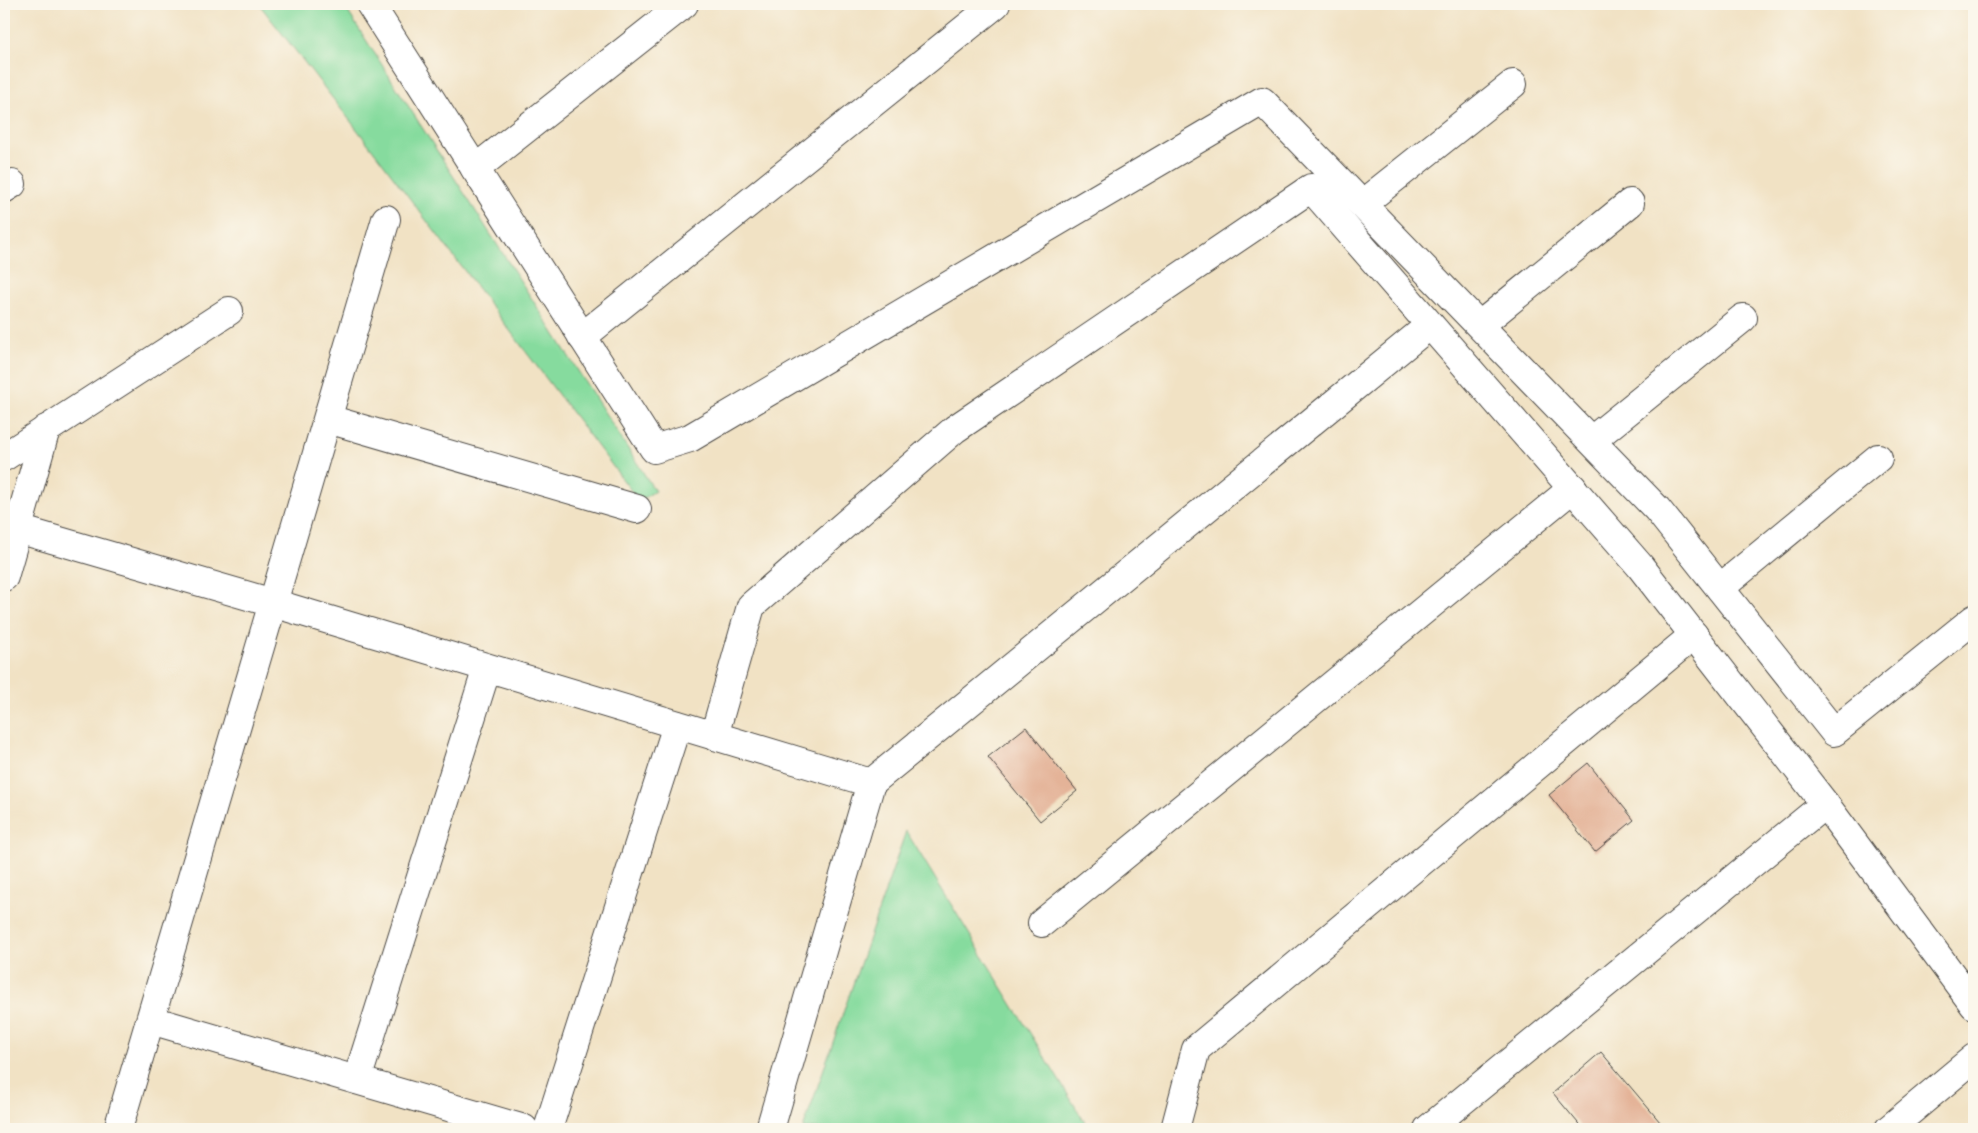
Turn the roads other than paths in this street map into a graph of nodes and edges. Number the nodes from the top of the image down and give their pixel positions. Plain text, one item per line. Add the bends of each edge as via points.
1 (370, 4) edge
2 (684, 4) edge
3 (996, 4) edge
4 (1513, 84) dead end
5 (476, 170) junction
6 (1630, 203) dead end
7 (1362, 204) junction
8 (386, 219) dead end
9 (229, 311) dead end
10 (1743, 318) dead end
11 (1430, 325) junction
12 (1480, 325) junction
13 (582, 337) junction
14 (328, 419) junction
15 (46, 429) junction
16 (1592, 440) junction
17 (4, 457) edge
18 (1878, 458) dead end
19 (1573, 488) junction
20 (637, 509) dead end
21 (11, 527) edge
22 (4, 577) edge
23 (1720, 588) junction
24 (273, 603) junction
25 (1974, 619) edge
26 (1694, 635) junction
27 (487, 668) junction
28 (677, 725) junction
29 (714, 736) junction
30 (871, 783) junction
31 (1825, 804) junction
32 (1042, 923) dead end
33 (1974, 1005) edge
34 (151, 1020) junction
35 (1974, 1058) edge
36 (357, 1080) junction
37 (118, 1129) edge
38 (524, 1129) edge
39 (548, 1129) edge
40 (770, 1129) edge
41 (1175, 1129) edge
42 (1428, 1129) edge
43 (1889, 1129) edge

1 - 5 street
2 - 5 street
3 - 13 street
4 - 7 street
5 - 13 street
6 - 12 street
7 - 12 street
7 - 13 street via 1262,101 690,438 654,449
8 - 14 street
9 - 15 street
10 - 16 street
11 - 19 street
11 - 29 street via 1311,188 955,429 751,606
11 - 30 street
12 - 16 street
14 - 20 street
14 - 24 street
15 - 17 street
15 - 21 street
16 - 23 street via 1658,509
18 - 23 street
19 - 26 street
19 - 32 street
21 - 22 street
21 - 24 street
23 - 25 street via 1834,732
24 - 27 street
24 - 34 street
26 - 31 street
26 - 41 street via 1196,1049
27 - 28 street
27 - 36 street
28 - 29 street
28 - 39 street
29 - 30 street
30 - 40 street
31 - 33 street
31 - 42 street
34 - 36 street
34 - 37 street
35 - 43 street
36 - 38 street

